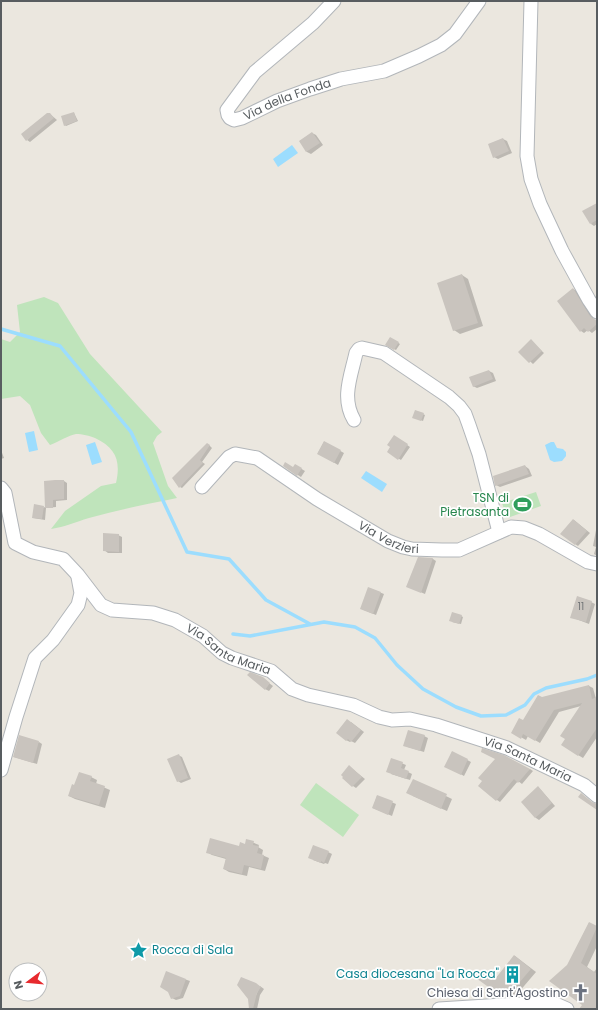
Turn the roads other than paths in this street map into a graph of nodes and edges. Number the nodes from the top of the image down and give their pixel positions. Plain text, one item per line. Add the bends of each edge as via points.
1 (334, 1) edge
2 (479, 1) edge
3 (531, 1) edge
4 (597, 312) edge
5 (354, 420) dead end
6 (1, 488) edge
7 (202, 488) dead end
8 (498, 532) junction
9 (597, 564) edge
10 (78, 575) junction
11 (1, 770) edge
12 (597, 796) edge
13 (439, 1009) edge
14 (567, 1009) edge

1 - 2 street, Via della Fonda via 313,23 255,72 227,110 230,118 242,118 310,89 341,79 384,71 419,56 441,45 455,34
3 - 4 street via 527,156 531,179 562,251
5 - 8 street via 348,407 347,391 356,352 362,348 384,353 448,397 465,414 479,454
6 - 10 street, Via Santa Maria via 5,493 15,543 33,552 63,559
7 - 8 street, Via Verzieri via 229,457 235,454 256,458 317,499 388,541 403,547 459,550
8 - 9 street, Via Verzieri via 511,527 524,528 588,562
10 - 11 street via 81,593 78,605 53,640 35,658
10 - 12 street, Via Santa Maria via 101,605 112,610 153,613 175,620 202,636 222,653 271,671 292,688 308,695 353,705 379,717 392,720 410,719 436,725 507,748 584,785
13 - 14 street via 551,1002

